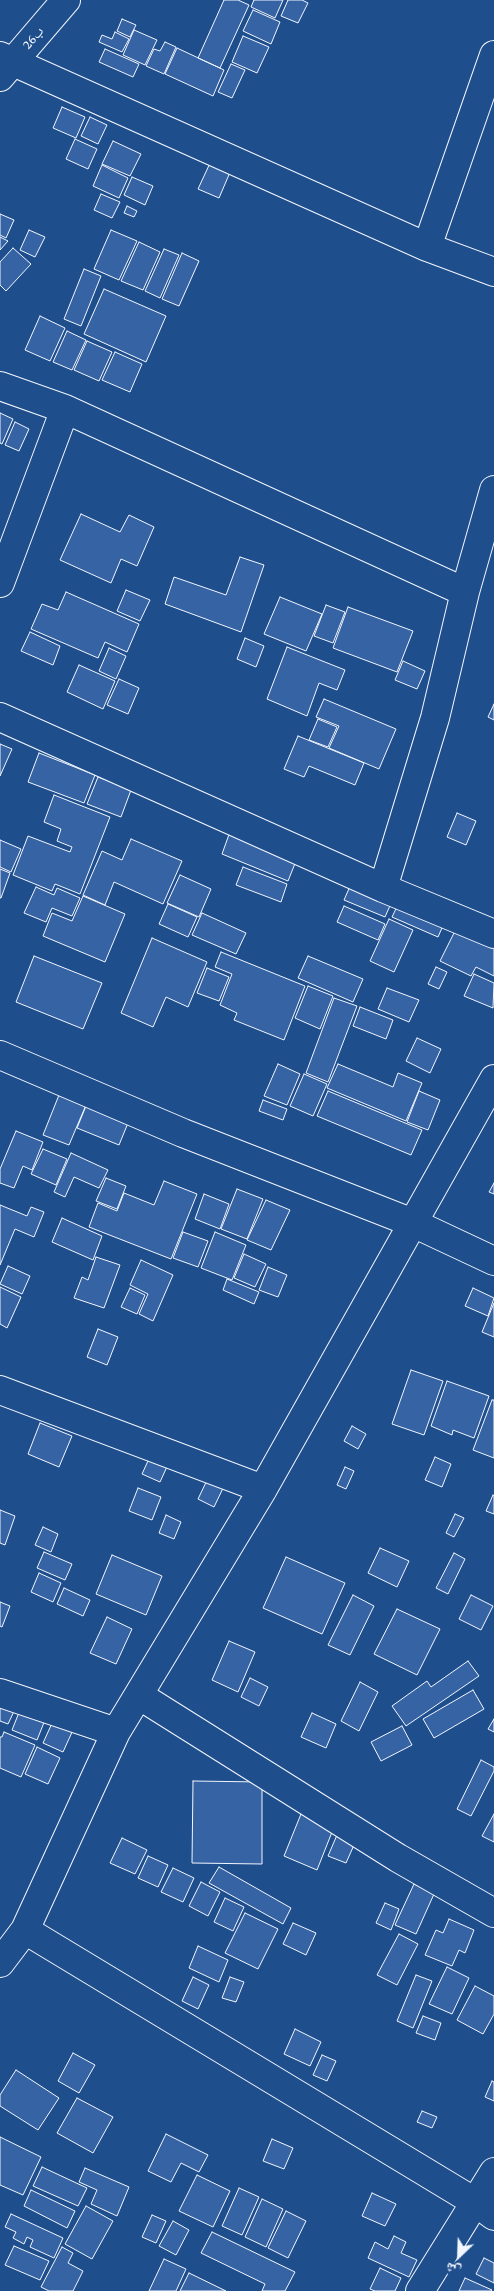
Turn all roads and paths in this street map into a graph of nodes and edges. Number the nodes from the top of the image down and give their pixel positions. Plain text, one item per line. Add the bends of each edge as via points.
1 (66, 0) edge
2 (494, 56) edge
3 (4, 65) edge
4 (427, 247) junction
5 (494, 272) edge
6 (0, 386) edge
7 (65, 409) junction
8 (494, 490) edge
9 (0, 583) edge
10 (465, 592) junction
11 (0, 717) edge
12 (383, 888) junction
13 (494, 934) edge
14 (0, 1055) edge
15 (494, 1079) edge
16 (413, 1223) junction
17 (494, 1261) edge
18 (0, 1390) edge
19 (264, 1489) junction
20 (0, 1693) edge
21 (140, 1696) junction
22 (116, 1732) junction
23 (494, 1913) edge
24 (25, 1930) junction
25 (0, 1962) edge
26 (494, 2172) edge
27 (485, 2209) edge
28 (420, 2291) edge

1 - 3 main road, 26ب
2 - 4 main road
3 - 4 main road
4 - 5 main road
6 - 7 main road
7 - 9 main road
7 - 10 main road
8 - 10 main road
10 - 12 main road via 435,718
11 - 12 main road
12 - 13 main road
14 - 16 main road via 183,1133
15 - 16 main road
16 - 17 main road
16 - 19 main road
18 - 19 main road
19 - 21 main road
20 - 22 main road
21 - 22 main road
21 - 23 main road via 398,1858
22 - 24 main road
24 - 25 main road
24 - 27 main road
26 - 27 main road
27 - 28 main road

